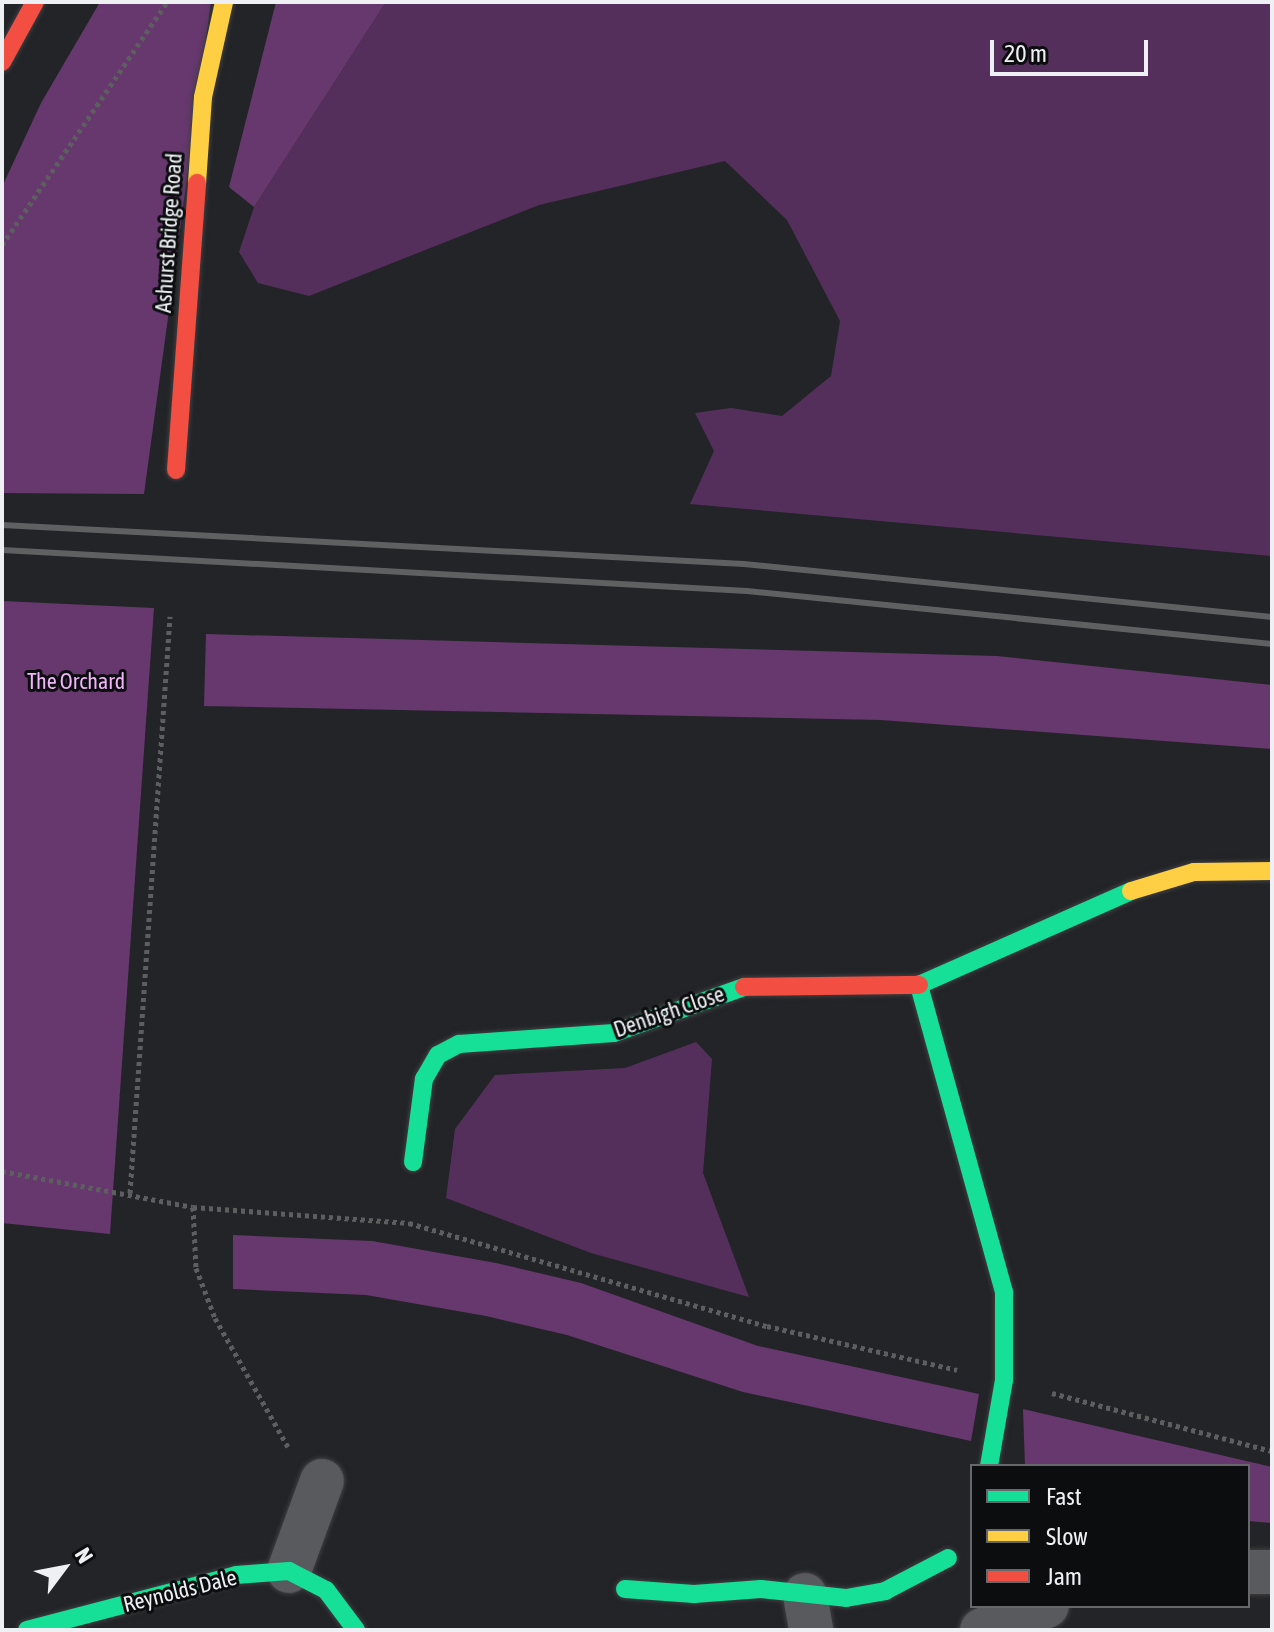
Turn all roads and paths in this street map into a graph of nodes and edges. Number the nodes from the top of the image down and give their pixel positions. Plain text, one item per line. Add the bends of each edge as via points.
1 (35, 2) edge
2 (167, 2) edge
3 (224, 2) edge
4 (2, 62) edge
5 (2, 245) edge
6 (176, 470) dead end
7 (170, 616) dead end
8 (1272, 871) edge
9 (919, 985) junction
10 (413, 1162) dead end
11 (2, 1171) edge
12 (130, 1193) junction
13 (193, 1207) junction
14 (1004, 1380) junction
15 (1272, 1451) edge
16 (989, 1464) edge
17 (322, 1481) joint
18 (948, 1558) dead end
19 (289, 1571) junction
20 (1250, 1572) edge
21 (1272, 1572) edge
22 (625, 1589) dead end
23 (1031, 1608) edge
24 (808, 1613) edge
25 (27, 1630) edge
26 (356, 1630) edge
27 (982, 1630) edge

1 - 4 street
2 - 5 path
3 - 6 street, Ashurst Bridge Road via 203,97
7 - 12 path
8 - 9 street, Denbigh Close via 1194,872 1152,882
9 - 10 street, Denbigh Close via 753,984 614,1033 459,1044 438,1055 424,1079
9 - 14 street via 944,1090 997,1255 1004,1292
11 - 12 path
12 - 13 path
13 - 14 path via 409,1223 767,1326
13 - 17 path via 196,1268 215,1318 289,1449
14 - 15 path
14 - 16 street
17 - 19 street
18 - 24 street via 885,1591
19 - 25 street, Reynolds Dale via 236,1575
19 - 26 street via 326,1590
20 - 21 street
22 - 24 street via 694,1594 761,1589
23 - 27 street

